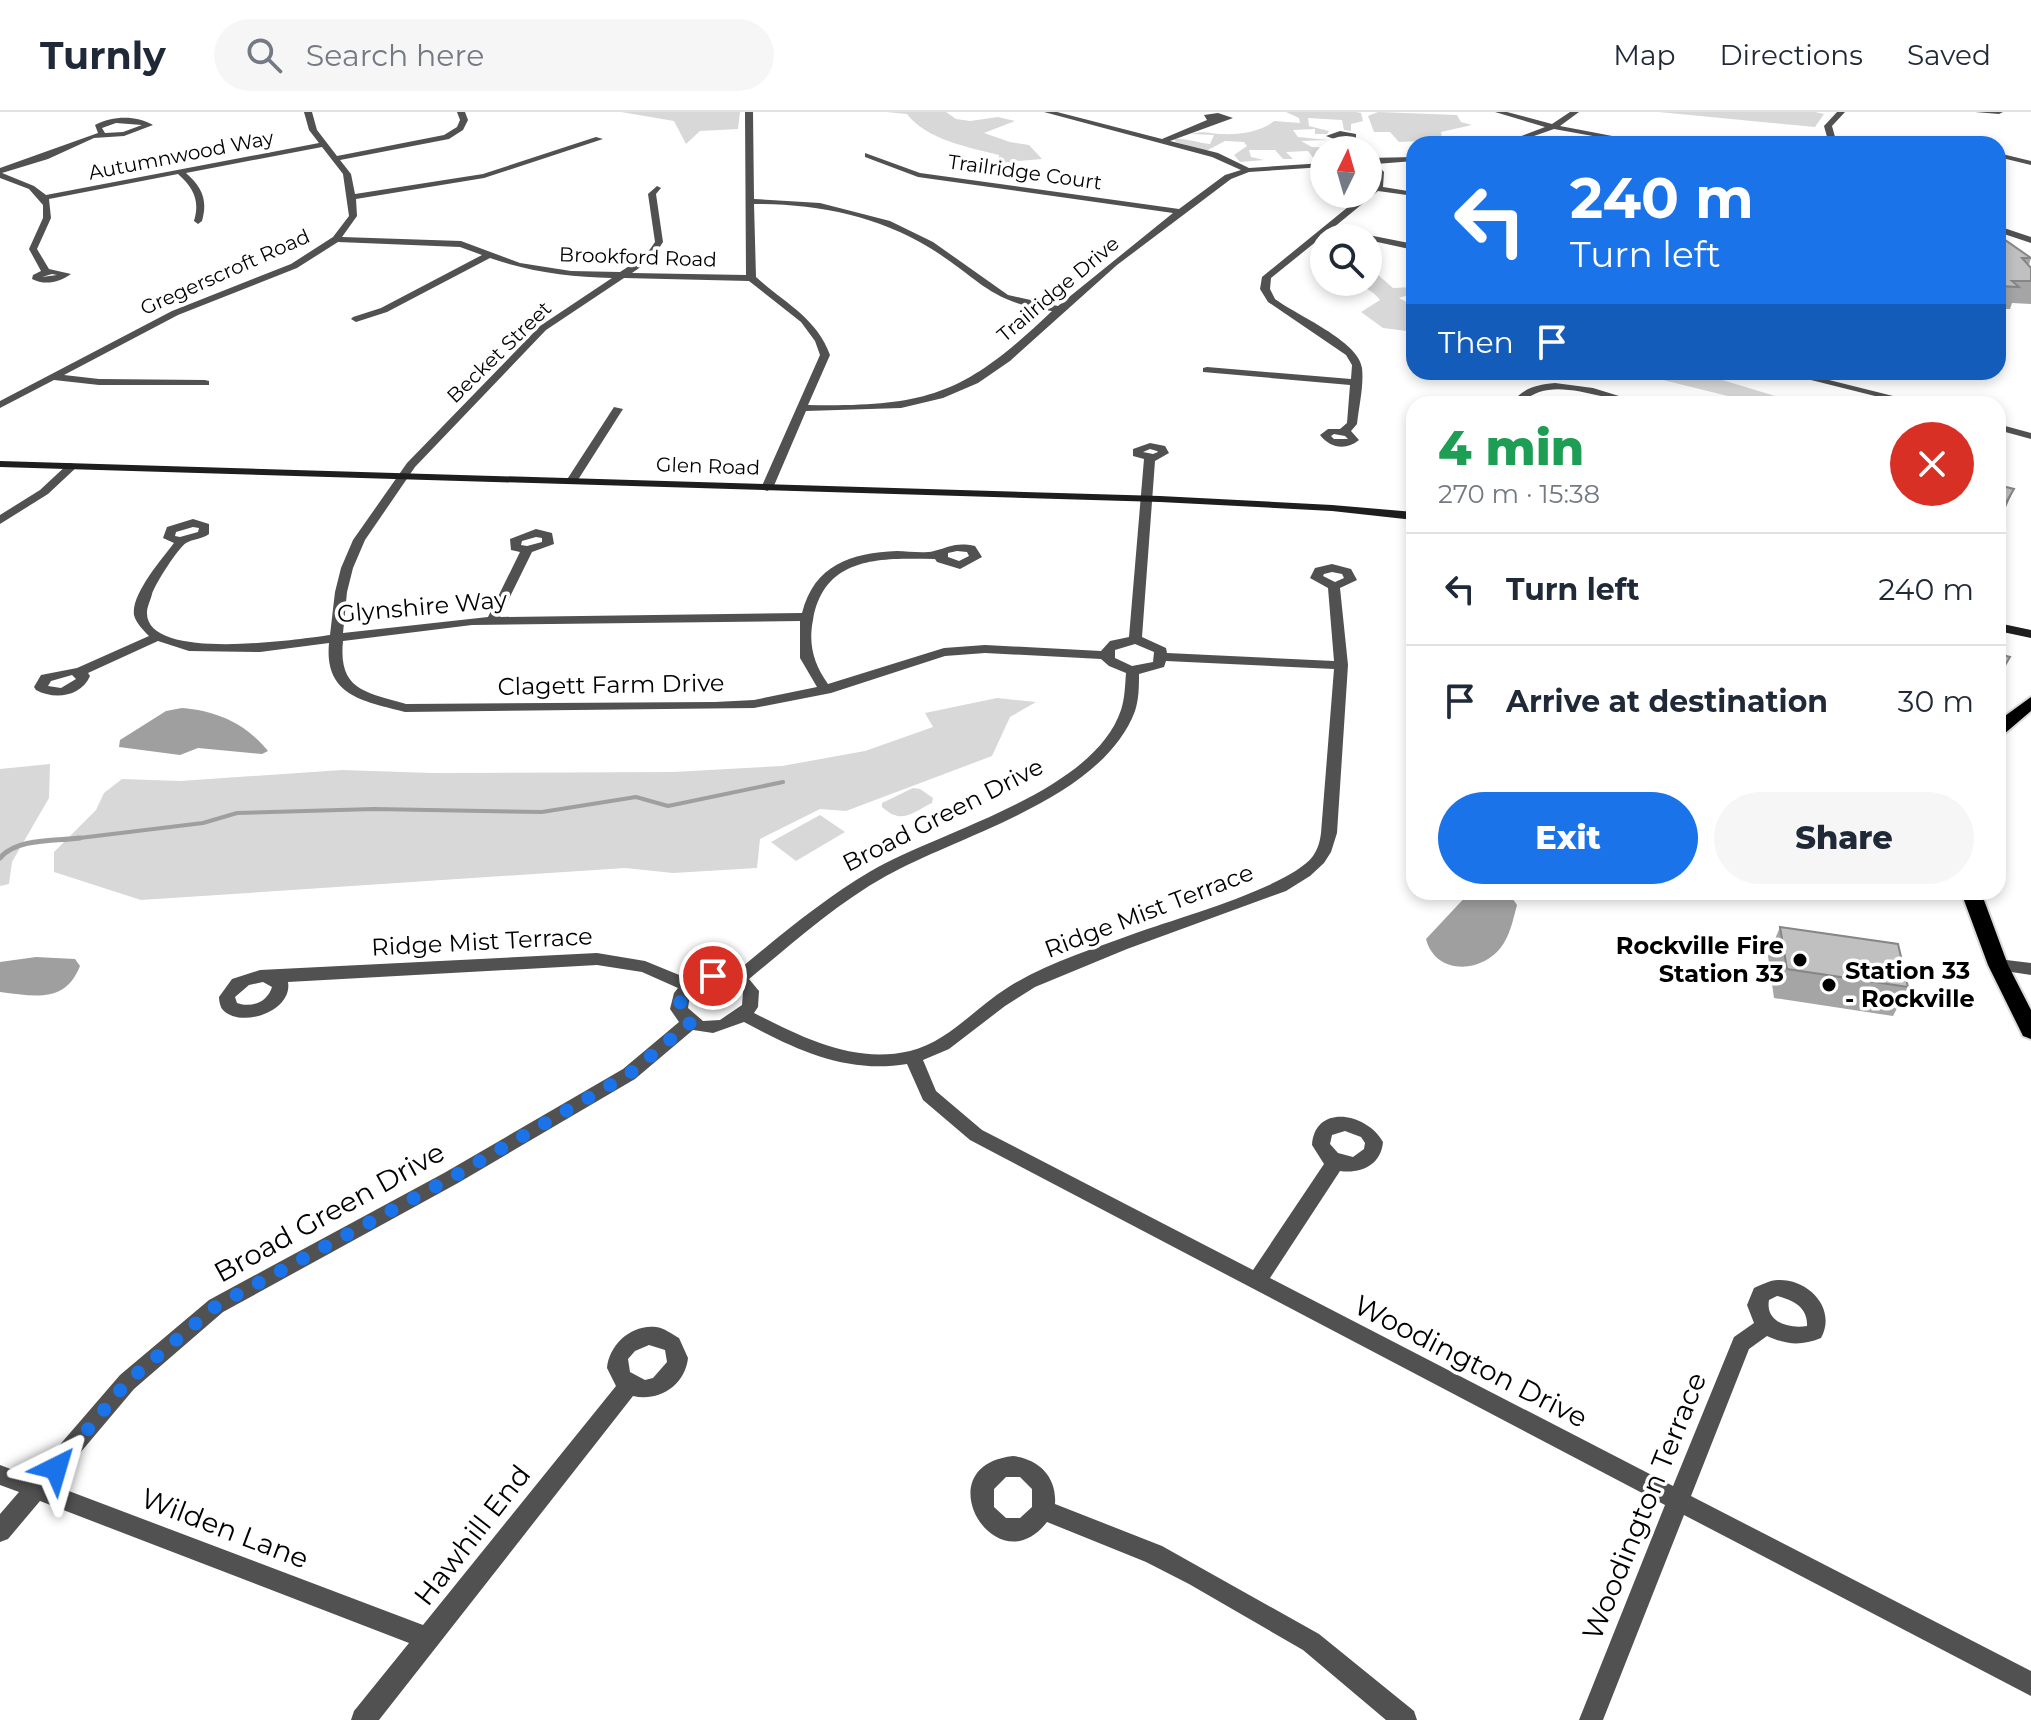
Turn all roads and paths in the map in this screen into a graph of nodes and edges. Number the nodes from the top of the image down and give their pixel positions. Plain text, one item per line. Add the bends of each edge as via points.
1 (308, 112) edge
2 (461, 112) edge
3 (749, 112) edge
4 (1048, 112) edge
5 (1499, 112) edge
6 (1575, 112) edge
7 (1841, 112) edge
8 (1979, 112) edge
9 (1999, 112) edge
10 (1212, 121) dead end
11 (1553, 127) junction
12 (102, 134) junction
13 (1527, 136) edge
14 (1604, 136) edge
15 (1831, 136) edge
16 (599, 139) dead end
17 (1161, 142) junction
18 (324, 144) junction
19 (868, 155) dead end
20 (2006, 157) edge
21 (337, 158) junction
22 (1406, 160) edge
23 (1382, 161) edge
24 (2031, 163) edge
25 (1310, 166) edge
26 (1248, 170) junction
27 (180, 172) junction
28 (0, 173) edge
29 (657, 188) dead end
30 (1382, 189) edge
31 (1406, 193) edge
32 (352, 197) junction
33 (44, 198) junction
34 (749, 202) junction
35 (1352, 208) edge
36 (1181, 212) junction
37 (198, 221) dead end
38 (1332, 224) edge
39 (2006, 232) edge
40 (336, 239) junction
41 (1382, 240) edge
42 (2031, 240) edge
43 (1310, 242) edge
44 (1406, 245) edge
45 (490, 254) junction
46 (46, 272) dead end
47 (623, 276) junction
48 (751, 278) junction
49 (1059, 309) junction
50 (356, 319) dead end
51 (1207, 370) dead end
52 (50, 377) junction
53 (1818, 380) edge
54 (1355, 382) junction
55 (205, 383) dead end
56 (1523, 396) edge
57 (1607, 396) edge
58 (1886, 396) edge
59 (0, 405) edge
60 (802, 408) junction
61 (618, 409) dead end
62 (2006, 429) edge
63 (1344, 431) dead end
64 (2031, 436) edge
65 (1150, 458) dead end
66 (0, 464) edge
67 (73, 465) junction
68 (405, 475) junction
69 (572, 481) junction
70 (767, 488) junction
71 (1146, 499) junction
72 (1406, 515) edge
73 (0, 520) edge
74 (181, 541) dead end
75 (527, 550) dead end
76 (940, 555) dead end
77 (1334, 586) dead end
78 (806, 617) junction
79 (492, 621) junction
80 (2006, 629) edge
81 (2031, 634) edge
82 (157, 637) junction
83 (335, 637) junction
84 (1135, 640) junction
85 (1106, 655) junction
86 (1162, 657) junction
87 (1341, 665) junction
88 (1133, 671) junction
89 (79, 672) dead end
90 (826, 690) junction
91 (2031, 702) edge
92 (2006, 723) edge
93 (1974, 900) edge
94 (1998, 965) junction
95 (2031, 969) edge
96 (273, 977) dead end
97 (738, 979) junction
98 (690, 986) junction
99 (744, 1015) junction
100 (690, 1023) junction
101 (2031, 1031) edge
102 (913, 1057) junction
103 (1336, 1161) dead end
104 (1257, 1281) junction
105 (1767, 1325) dead end
106 (628, 1386) dead end
107 (0, 1475) edge
108 (38, 1489) junction
109 (1678, 1500) junction
110 (1043, 1510) dead end
111 (0, 1531) edge
112 (428, 1639) junction
113 (2031, 1684) edge
114 (363, 1720) edge
115 (1405, 1720) edge
116 (1591, 1720) edge

1 - 18 street
2 - 21 street via 460,128 446,137
3 - 34 street
4 - 17 street
5 - 11 street
6 - 11 street
7 - 15 street via 1828,126
8 - 9 street
10 - 17 street
11 - 13 street
11 - 14 street
12 - 12 street via 98,127 106,122 149,125 124,134
12 - 28 street
16 - 32 street via 484,176
17 - 26 street via 1225,158
18 - 21 street
18 - 27 street, Autumnwood Way
19 - 36 street, Trailridge Court via 918,175
20 - 24 street
21 - 32 street
22 - 23 street
25 - 26 street, Trailridge Drive
26 - 36 street, Trailridge Drive via 1228,177
27 - 33 street, Autumnwood Way
27 - 37 street via 200,192
28 - 33 street
29 - 47 street, Becket Street via 652,194 659,242 649,257
30 - 31 street
32 - 40 street, Gregerscroft Road via 353,216
33 - 46 street via 48,213 33,249
34 - 48 street
34 - 49 street via 808,202 856,211 928,243 1002,295
35 - 38 street
36 - 49 street, Trailridge Drive
39 - 42 street
40 - 45 street, Brookford Road via 461,244
40 - 52 street, Gregerscroft Road via 294,266 175,313
41 - 44 street
43 - 54 street via 1267,277 1265,294 1349,350 1357,365
45 - 47 street, Brookford Road via 552,272
45 - 50 street via 384,310
47 - 48 street, Brookford Road
47 - 68 street, Becket Street via 543,328
48 - 60 street via 810,323 820,337 825,355
49 - 60 street, Trailridge Drive via 996,366 958,389 893,406
51 - 54 street
52 - 55 street
52 - 59 street, Gregerscroft Road
53 - 58 street
54 - 63 street via 1352,424
56 - 57 street via 1547,387
60 - 70 street
61 - 69 street
62 - 64 street
65 - 71 street
66 - 67 main road, Glen Road
67 - 68 main road, Glen Road
67 - 73 street via 44,492
68 - 69 main road, Glen Road
68 - 83 street, Clagett Farm Drive via 359,540 347,568
69 - 70 main road, Glen Road
70 - 71 main road, Glen Road
71 - 72 main road, Glen Road
71 - 84 street
74 - 82 street via 142,601 144,623
75 - 79 street
76 - 78 street via 885,555 838,568 814,587
77 - 87 street, Ridge Mist Terrace
78 - 79 street, Glynshire Way
78 - 90 street via 805,658
79 - 83 street, Glynshire Way
80 - 81 main road
82 - 83 street, Glynshire Way via 212,649
82 - 89 street
83 - 90 street, Clagett Farm Drive via 334,662 347,686 405,708 715,706
84 - 85 street via 1115,644
84 - 86 street via 1156,646
85 - 88 street via 1114,665
85 - 90 street, Clagett Farm Drive via 965,650 912,661
86 - 87 street
86 - 88 street via 1152,668
87 - 102 street, Ridge Mist Terrace via 1329,833 1316,864 1280,887 1026,985 954,1037
88 - 97 street, Broad Green Drive via 1127,713 1091,761 1036,798 878,873
91 - 92 main road
93 - 94 main road
94 - 95 street
94 - 101 main road
96 - 98 street, Ridge Mist Terrace via 597,959 645,967
97 - 98 street via 713,976
97 - 99 street via 751,991
98 - 100 street via 682,993 679,1009
99 - 100 street via 724,1026
99 - 102 street, Ridge Mist Terrace via 824,1054 877,1061
100 - 108 street, Broad Green Drive via 629,1074 216,1306 127,1382
102 - 104 street, Woodington Drive via 929,1095 976,1135
103 - 104 street
104 - 109 street, Woodington Drive
105 - 109 street, Woodington Terrace via 1741,1343
106 - 112 street, Hawhill End
107 - 108 street, Wilden Lane
108 - 111 street, Broad Green Drive
108 - 112 street, Wilden Lane
109 - 113 street, Woodington Drive
109 - 116 street, Woodington Terrace
110 - 115 street via 1154,1554 1311,1642
112 - 114 street, Hawhill End

